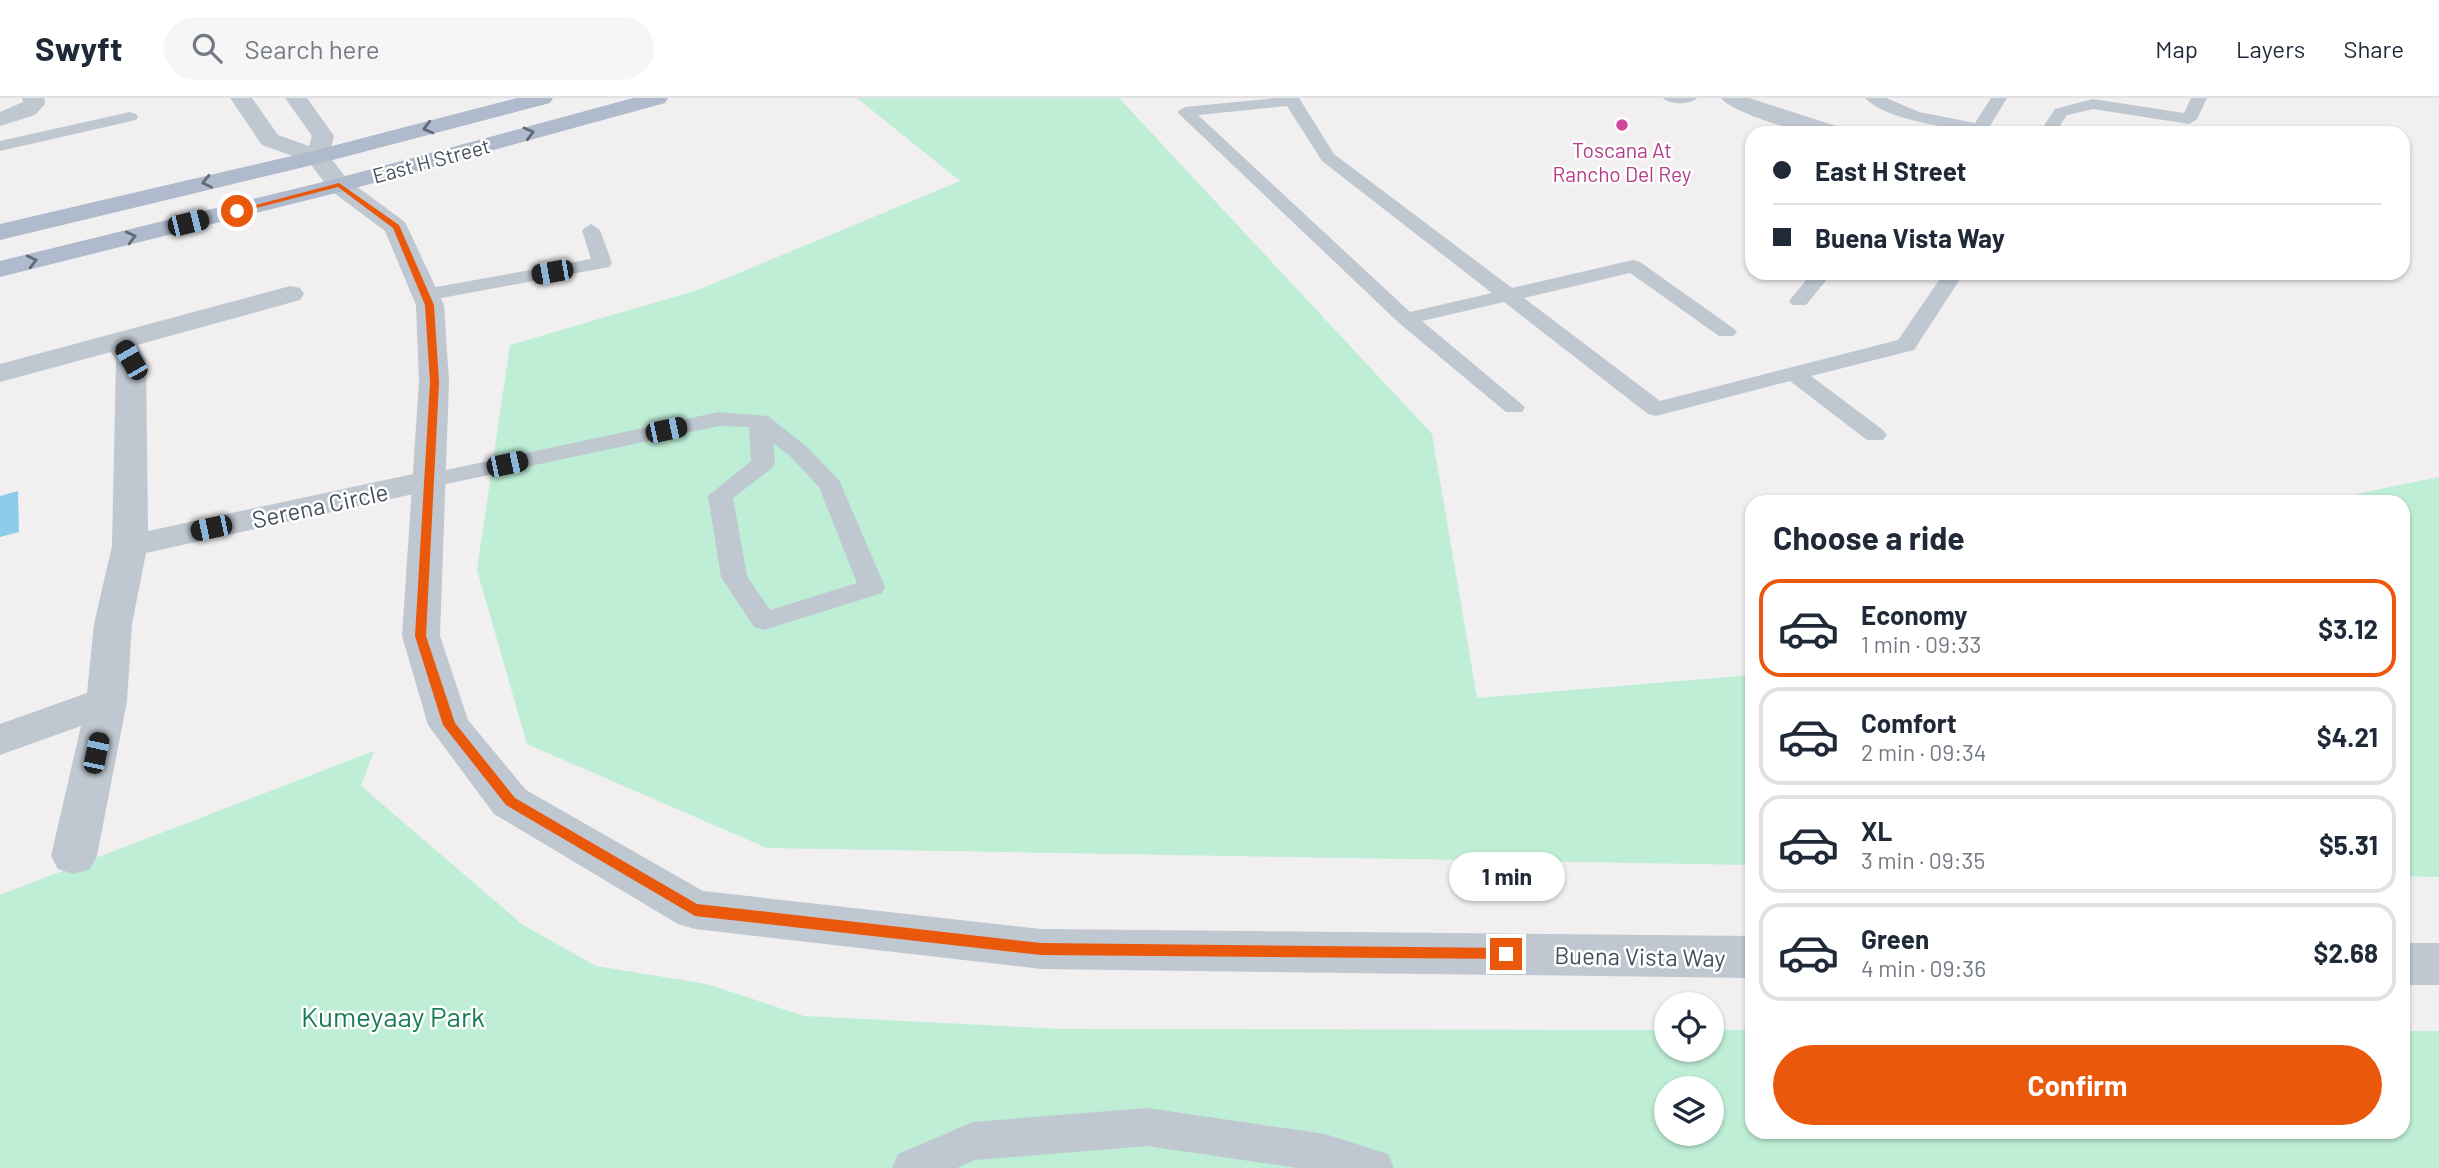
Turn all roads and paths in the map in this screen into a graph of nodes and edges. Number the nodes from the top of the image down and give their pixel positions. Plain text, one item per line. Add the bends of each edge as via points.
1 (33, 98) edge
2 (242, 98) edge
3 (296, 98) edge
4 (542, 98) edge
5 (657, 98) edge
6 (1671, 98) edge
7 (1689, 98) edge
8 (1732, 98) edge
9 (1872, 98) edge
10 (1999, 98) edge
11 (2199, 98) edge
12 (1292, 99) edge
13 (130, 117) dead end
14 (0, 119) edge
15 (1810, 126) edge
16 (1965, 126) edge
17 (1982, 126) edge
18 (2052, 126) edge
19 (0, 146) edge
20 (317, 157) junction
21 (339, 185) junction
22 (591, 230) dead end
23 (0, 232) edge
24 (0, 269) edge
25 (1816, 280) edge
26 (1949, 280) edge
27 (290, 294) dead end
28 (425, 295) junction
29 (1506, 295) junction
30 (1799, 301) dead end
31 (1406, 319) junction
32 (1726, 332) dead end
33 (119, 339) junction
34 (0, 373) edge
35 (1794, 374) junction
36 (1514, 407) dead end
37 (760, 421) junction
38 (1875, 435) dead end
39 (427, 481) junction
40 (130, 546) junction
41 (107, 701) junction
42 (0, 740) edge
43 (74, 856) dead end
44 (1745, 957) edge
45 (2410, 964) edge
46 (2439, 964) edge
47 (912, 1168) edge
48 (1374, 1168) edge

1 - 14 street via 34,104 27,110
2 - 20 street via 270,140
3 - 20 street via 323,136
4 -> 20 main road, East H Street
21 -> 5 main road, East H Street
6 - 7 lane
8 - 15 street
9 - 16 lane via 1915,116
10 - 17 lane
11 - 18 lane via 2189,119 2093,104 2061,112
12 - 29 lane via 1328,157
12 - 31 lane via 1185,113
13 - 19 lane
20 - 21 street, Buena Vista Way
20 -> 23 main road, East H Street
24 -> 21 main road, East H Street
21 - 28 street, Buena Vista Way via 396,227
22 - 28 lane via 602,263
25 - 30 lane
26 - 35 lane via 1906,345
27 - 33 street
28 - 39 street, Buena Vista Way via 430,305 434,382
29 - 31 lane
29 - 32 lane via 1633,266
29 - 35 lane via 1656,409
31 - 36 lane
33 - 34 street
33 - 40 street via 131,360
35 - 38 lane
37 - 37 lane via 763,463 720,496 734,577 764,621 872,587 830,485
37 - 39 lane via 719,419
39 - 40 street, Serena Circle
39 - 44 street, Buena Vista Way via 421,636 449,725 510,802 695,910 1041,949
40 - 41 street via 113,624
41 - 42 street
41 - 43 street
45 - 46 street
47 - 48 lane via 972,1141 1147,1127 1325,1153

